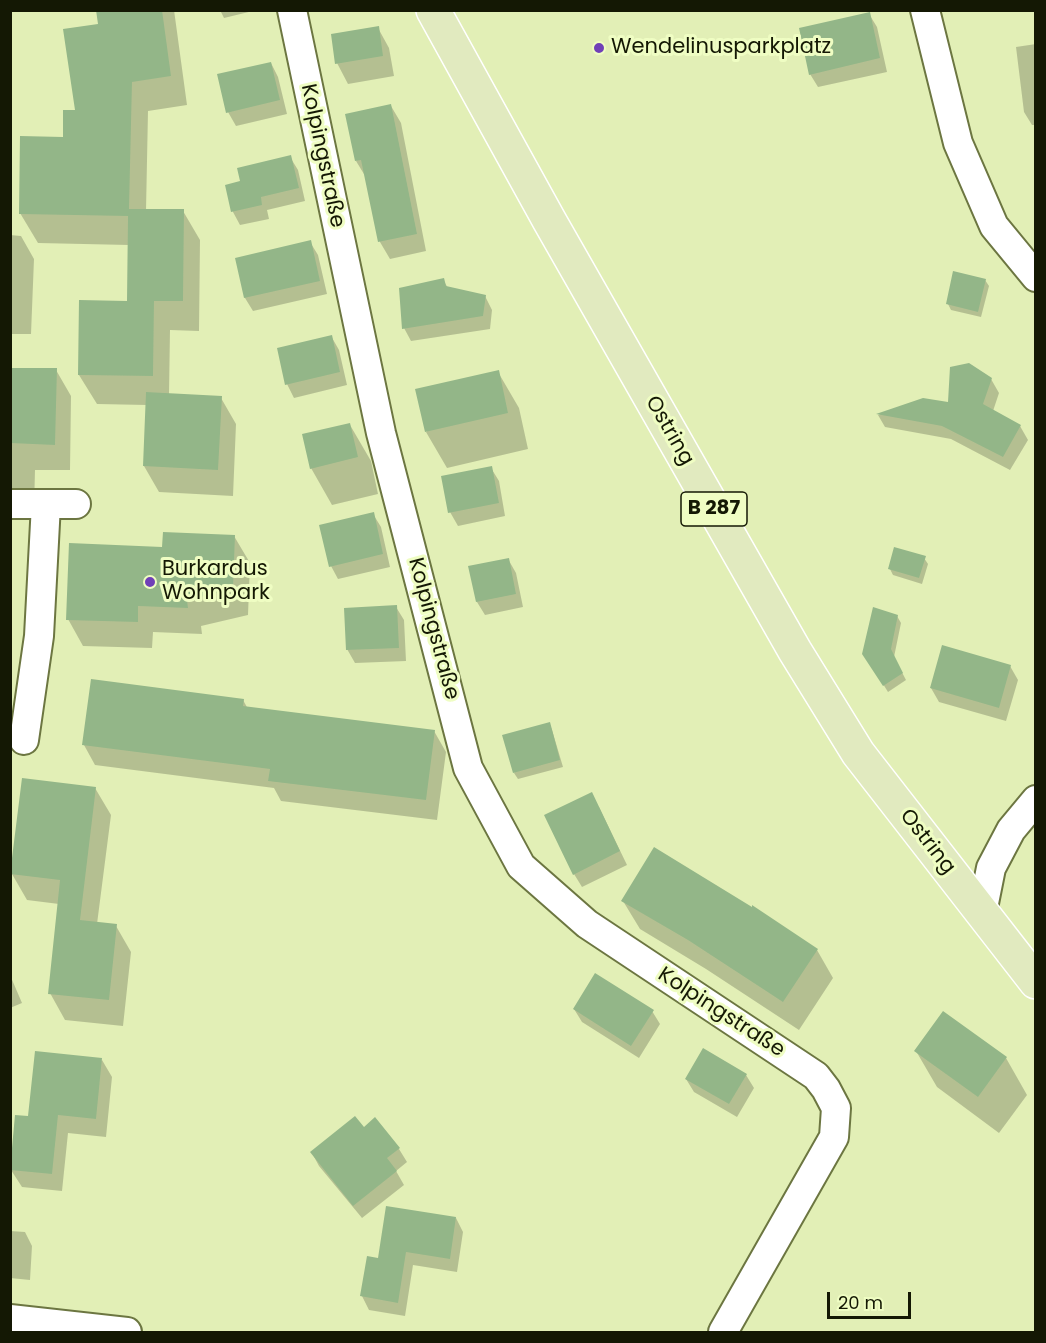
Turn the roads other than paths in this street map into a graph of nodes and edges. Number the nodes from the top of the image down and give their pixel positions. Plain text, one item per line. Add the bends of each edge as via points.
1 (292, 10) edge
2 (433, 10) edge
3 (925, 10) edge
4 (1035, 277) edge
5 (10, 504) edge
6 (46, 504) junction
7 (76, 504) dead end
8 (24, 740) dead end
9 (1035, 800) edge
10 (982, 913) junction
11 (1035, 982) edge
12 (10, 1319) edge
13 (127, 1332) edge
14 (723, 1332) edge

1 - 14 street, Kolpingstraße via 381,433 468,768 521,866 586,924 816,1076 836,1108 834,1137
2 - 10 main road, Ostring / B 287 via 802,661 858,753
3 - 4 street via 957,142 994,226
5 - 6 street
6 - 7 street
6 - 8 street via 39,636
9 - 10 street via 1011,830 991,868
10 - 11 main road, Ostring / B 287
12 - 13 street

